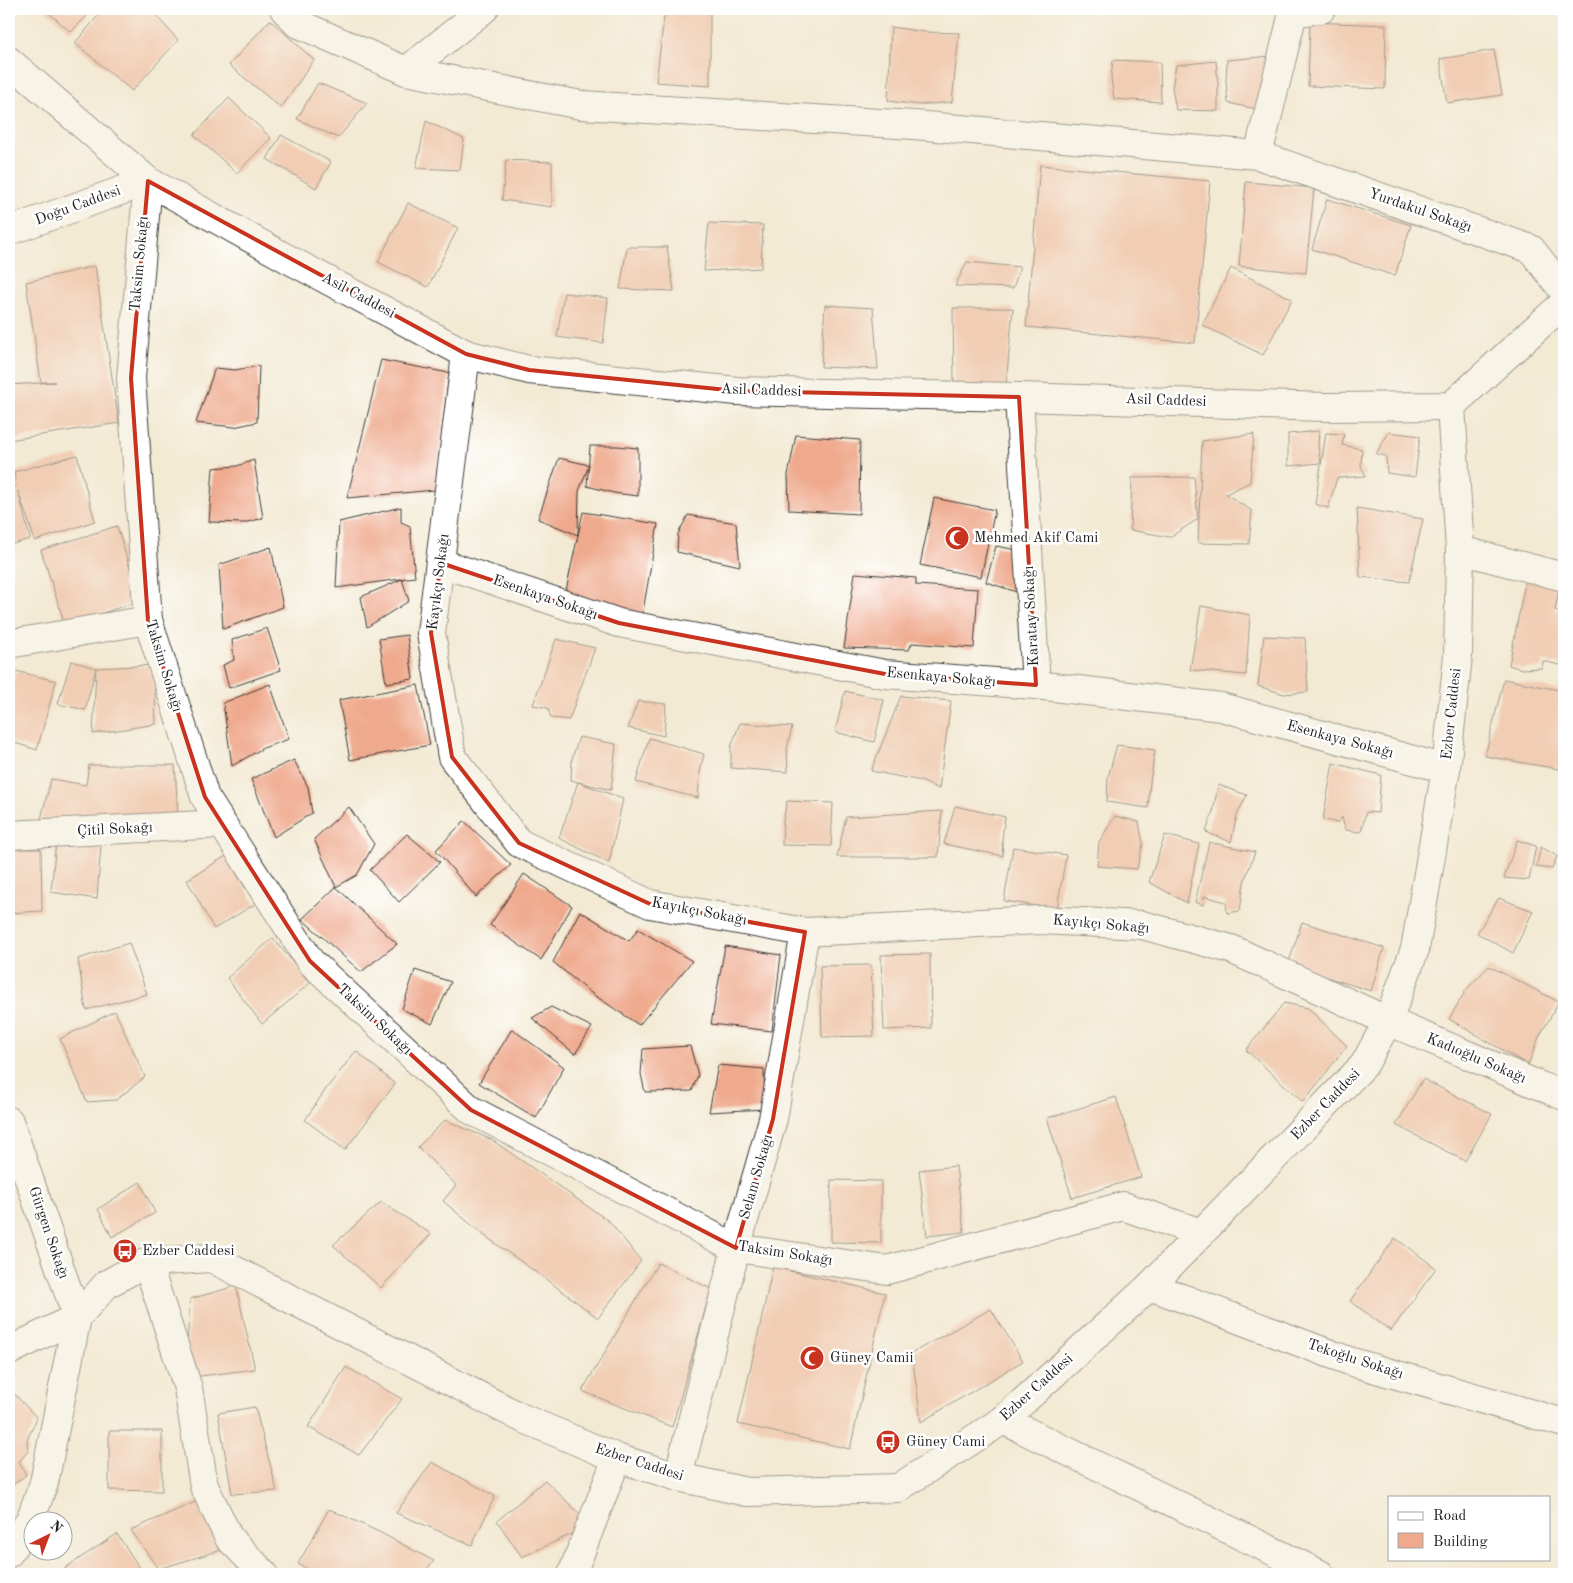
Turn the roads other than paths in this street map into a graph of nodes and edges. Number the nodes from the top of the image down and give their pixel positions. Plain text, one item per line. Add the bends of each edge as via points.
1 (284, 9) edge
2 (484, 9) edge
3 (1321, 9) edge
4 (1292, 11) edge
5 (9, 61) edge
6 (406, 71) junction
7 (1258, 156) junction
8 (148, 181) junction
9 (9, 232) edge
10 (1564, 291) edge
11 (1564, 303) edge
12 (466, 354) junction
13 (1019, 397) junction
14 (1451, 406) junction
15 (1460, 550) junction
16 (441, 563) junction
17 (1564, 577) edge
18 (148, 620) junction
19 (9, 644) edge
20 (1036, 685) junction
21 (1446, 769) junction
22 (222, 824) junction
23 (9, 835) edge
24 (806, 932) junction
25 (1388, 1021) junction
26 (1564, 1096) edge
27 (9, 1121) edge
28 (1200, 1232) junction
29 (736, 1248) junction
30 (147, 1262) junction
31 (1150, 1286) junction
32 (77, 1317) junction
33 (9, 1351) edge
34 (1003, 1420) junction
35 (1564, 1423) edge
36 (617, 1458) junction
37 (678, 1477) junction
38 (9, 1554) edge
39 (264, 1574) edge
40 (572, 1574) edge
41 (1320, 1574) edge

1 - 6 street, Yurdakul Sokağı via 297,23
2 - 6 street
3 - 4 street
4 - 7 street
5 - 8 street, Asil Caddesi
6 - 7 street, Yurdakul Sokağı via 581,105 914,125
7 - 10 street, Yurdakul Sokağı via 1531,249
8 - 9 street, Doğu Caddesi
8 - 12 street, Asil Caddesi
8 - 18 street, Taksim Sokağı via 131,378
11 - 14 street
12 - 13 street, Asil Caddesi via 529,370 737,391
12 - 16 street, Kayıkçı Sokağı
13 - 14 street, Asil Caddesi via 1323,407
13 - 20 street, Karatay Sokağı
14 - 15 street, Ezber Caddesi
15 - 17 street
15 - 21 street, Ezber Caddesi via 1458,656
16 - 20 street, Esenkaya Sokağı via 619,623 885,674
16 - 24 street, Kayıkçı Sokağı via 431,633 452,757 519,843 650,904
18 - 19 street
18 - 22 street, Taksim Sokağı via 204,798
20 - 21 street, Esenkaya Sokağı via 1221,707
21 - 25 street, Ezber Caddesi via 1415,949
22 - 23 street, Çitil Sokağı
22 - 29 street, Taksim Sokağı via 310,961 472,1110
24 - 25 street, Kayıkçı Sokağı via 1040,920 1142,925 1231,949
24 - 29 street, Selam Sokağı via 773,1119
25 - 26 street, Kadıoğlu Sokağı
25 - 28 street, Ezber Caddesi via 1364,1065
27 - 32 street, Gürgen Sokağı
28 - 29 street, Taksim Sokağı via 1123,1206 887,1270
28 - 31 street, Ezber Caddesi
29 - 37 street, Selam Sokağı
30 - 32 street, Ezber Caddesi via 107,1284
30 - 36 street, Ezber Caddesi via 211,1258 522,1418
30 - 39 street via 188,1388 204,1486 228,1538
31 - 34 street, Ezber Caddesi
31 - 35 street, Tekoğlu Sokağı via 1352,1362
32 - 33 street
32 - 38 street via 44,1483 30,1520
34 - 37 street, Ezber Caddesi via 898,1488 747,1492
34 - 41 street
36 - 37 street, Ezber Caddesi
36 - 40 street

